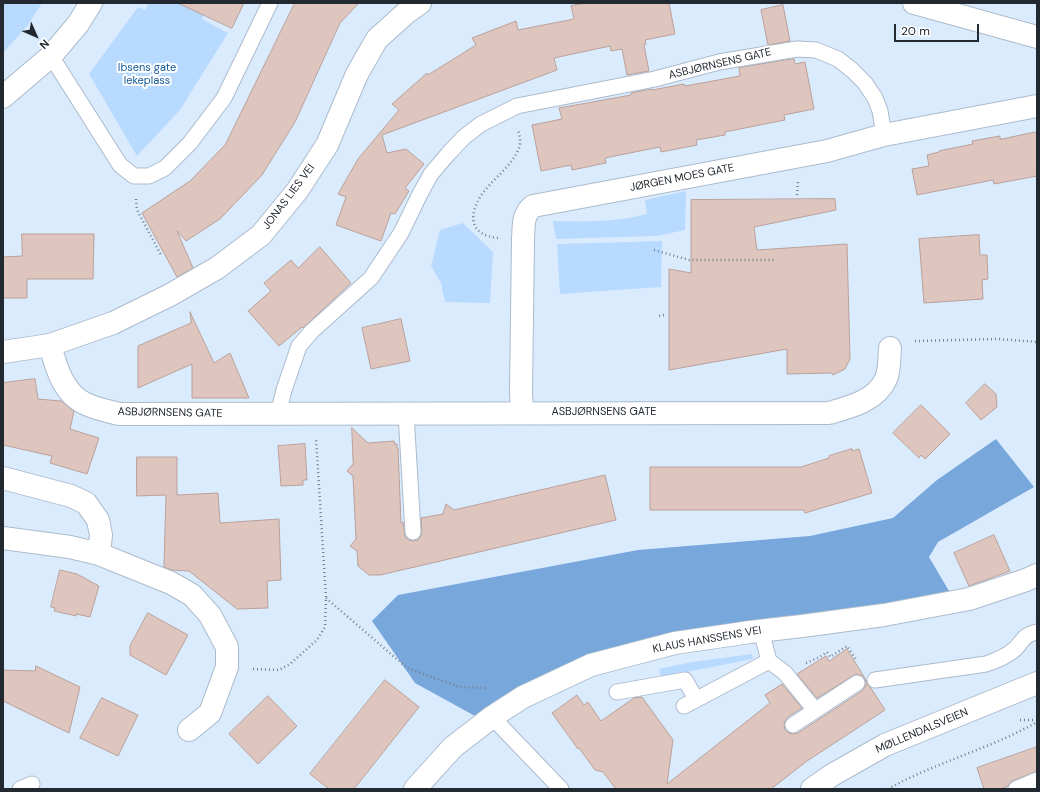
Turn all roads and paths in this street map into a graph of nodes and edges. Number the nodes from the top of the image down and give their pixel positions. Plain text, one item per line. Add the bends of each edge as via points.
1 (91, 3) edge
2 (270, 3) edge
3 (420, 3) edge
4 (914, 3) edge
5 (1037, 37) edge
6 (52, 56) junction
7 (3, 97) edge
8 (1037, 106) edge
9 (512, 108) junction
10 (884, 135) junction
11 (137, 210) dead end
12 (503, 239) dead end
13 (654, 250) dead end
14 (161, 255) dead end
15 (776, 260) dead end
16 (664, 315) dead end
17 (659, 316) dead end
18 (1037, 342) edge
19 (50, 345) junction
20 (890, 348) joint
21 (3, 352) edge
22 (406, 413) junction
23 (522, 413) junction
24 (278, 414) junction
25 (315, 414) junction
26 (3, 478) edge
27 (413, 532) dead end
28 (3, 538) edge
29 (100, 554) junction
30 (1037, 575) edge
31 (326, 598) junction
32 (761, 630) junction
33 (1037, 632) edge
34 (842, 650) dead end
35 (850, 650) dead end
36 (820, 657) dead end
37 (769, 662) junction
38 (858, 662) dead end
39 (279, 670) dead end
40 (875, 680) dead end
41 (857, 683) dead end
42 (1037, 683) edge
43 (490, 688) dead end
44 (617, 692) dead end
45 (815, 710) junction
46 (492, 717) junction
47 (1037, 722) edge
48 (793, 725) dead end
49 (189, 730) dead end
50 (1037, 780) edge
51 (415, 789) edge
52 (561, 789) edge
53 (812, 789) edge
54 (888, 789) edge
55 (1016, 789) edge

1 - 6 street
2 - 6 lane via 224,98 190,143 165,168 149,176 134,176 120,165
3 - 19 street, JONAS LIES VEI via 377,39 357,74 327,145 297,191 261,235 217,268 170,295 113,323
4 - 5 street
6 - 7 street
8 - 10 street, JØRGEN MOES GATE
9 - 10 lane, ASBJØRNSENS GATE via 655,79 719,62 797,49 816,50 838,59 865,83 880,111
9 - 12 path via 519,132 519,148 477,202 473,223 483,235
9 - 24 lane, ASBJØRNSENS GATE via 481,124 448,154 431,174 401,234 371,278 299,346
10 - 23 street, JØRGEN MOES GATE via 827,151 533,206 524,218
11 - 14 path
13 - 15 path via 689,260
16 - 17 path
18 - 20 path via 998,339 931,340 902,342
19 - 21 street, JONAS LIES VEI
19 - 24 street, ASBJØRNSENS GATE via 58,374 71,394 85,404 119,414
20 - 23 street, ASBJØRNSENS GATE via 886,378 878,390 854,406 829,413
22 - 23 street, ASBJØRNSENS GATE
22 - 25 street, ASBJØRNSENS GATE
22 - 27 lane
24 - 25 street, ASBJØRNSENS GATE
25 - 31 path
26 - 29 street via 71,496 86,503 98,520
28 - 29 street via 70,547
29 - 49 street via 171,583 192,595 210,615 227,647 227,667 210,713
30 - 32 street, KLAUS HANSSENS VEI via 969,599 884,615
31 - 39 path via 325,628 317,640 290,664
31 - 43 path via 407,668 460,687
32 - 37 lane
32 - 46 street, KLAUS HANSSENS VEI via 675,643 591,665 522,697
33 - 40 lane via 1024,638 1014,650 986,664
34 - 36 path via 830,657 827,652
35 - 38 path
37 - 44 lane via 690,702 685,680
37 - 45 lane via 785,673
41 - 45 lane
42 - 53 street, MØLLENDALSVEIEN via 885,745
45 - 48 lane
46 - 51 street, KLAUS HANSSENS VEI via 453,747
46 - 52 lane
47 - 54 path via 1018,733 934,767
50 - 55 lane

